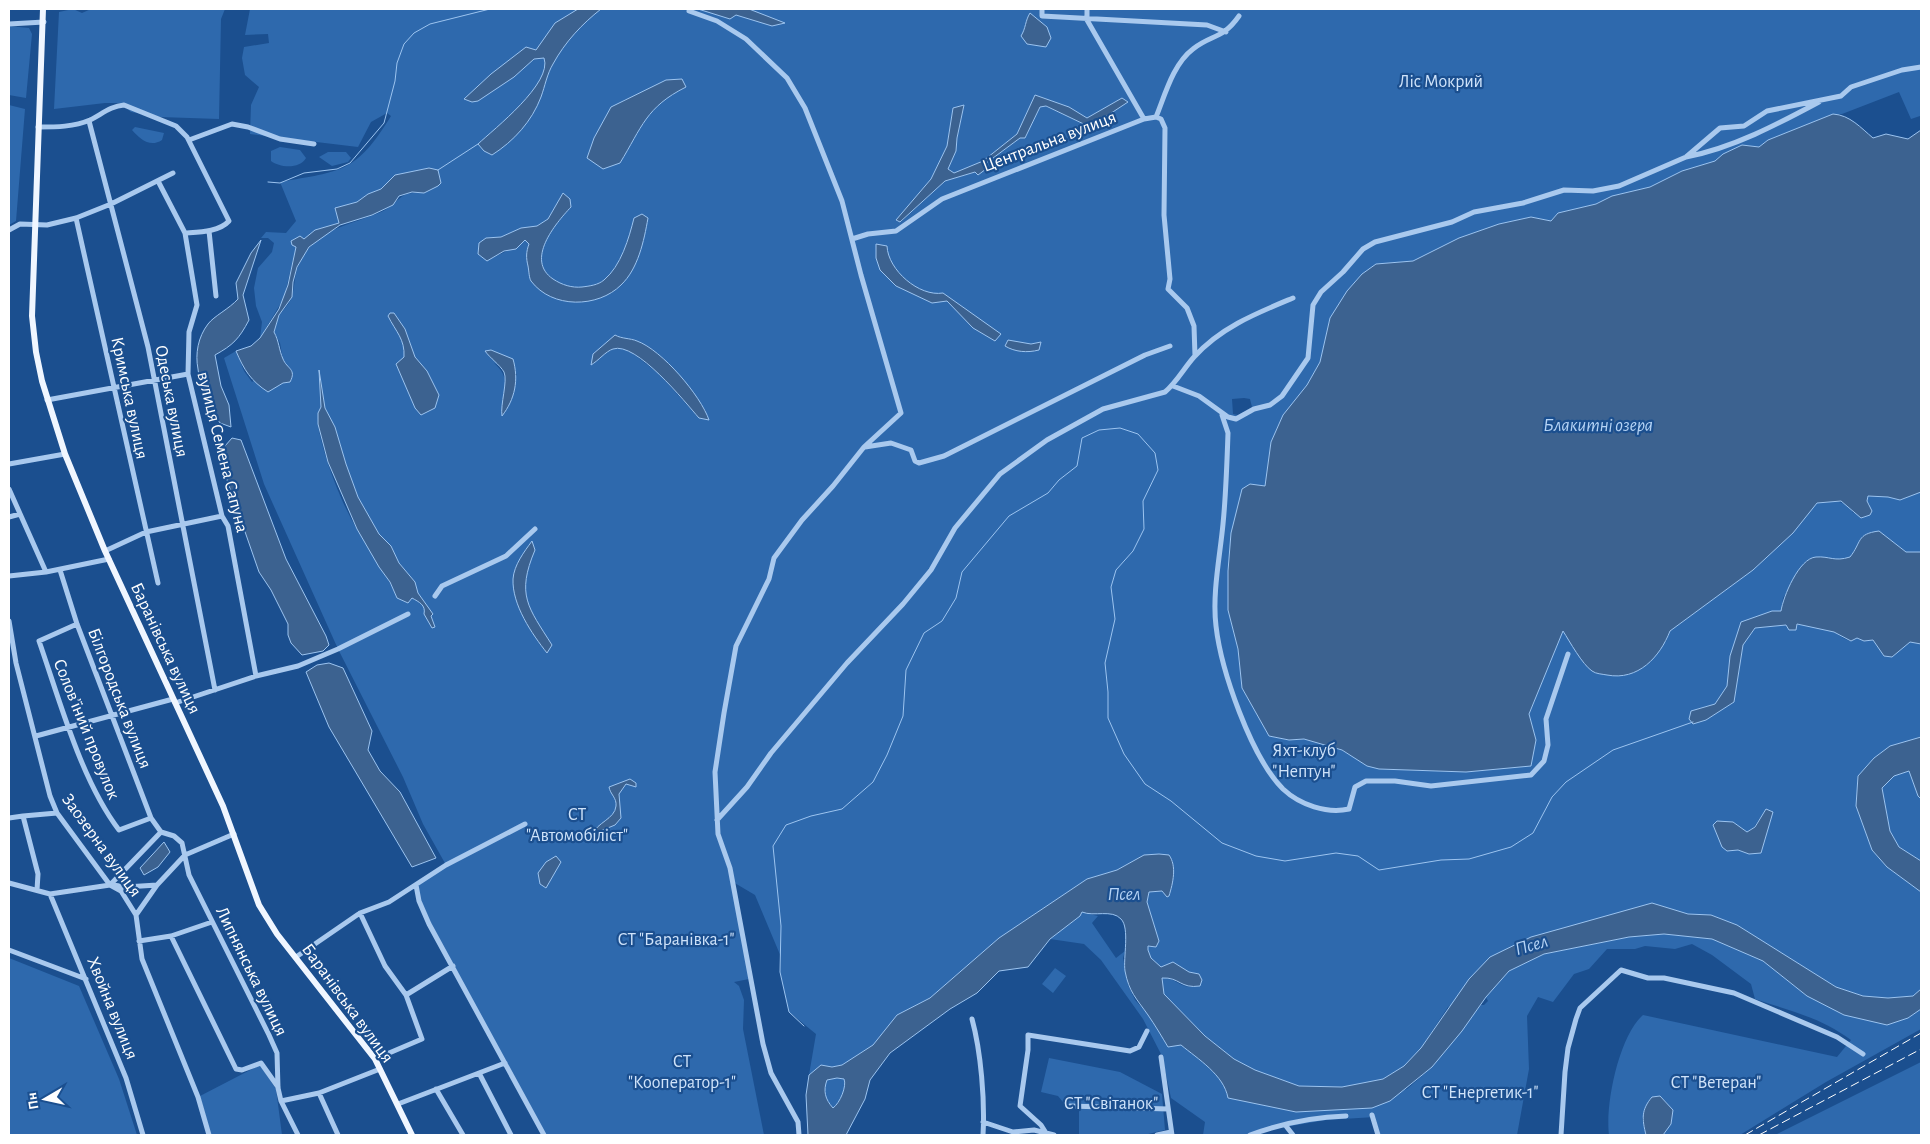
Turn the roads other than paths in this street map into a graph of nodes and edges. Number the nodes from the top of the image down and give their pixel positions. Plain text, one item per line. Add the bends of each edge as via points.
1 (44, 9) edge
2 (1042, 9) edge
3 (1086, 9) edge
4 (689, 11) dead end
5 (1239, 16) dead end
6 (1087, 20) junction
7 (44, 22) junction
8 (9, 24) edge
9 (1226, 32) junction
10 (1921, 67) edge
11 (1822, 100) junction
12 (1156, 117) junction
13 (1144, 119) junction
14 (89, 121) junction
15 (38, 127) junction
16 (189, 140) junction
17 (314, 144) dead end
18 (1686, 157) junction
19 (173, 173) dead end
20 (158, 181) junction
21 (111, 204) junction
22 (76, 218) junction
23 (36, 224) junction
24 (9, 230) edge
25 (209, 230) junction
26 (185, 233) junction
27 (852, 239) junction
28 (216, 296) dead end
29 (1293, 298) dead end
30 (1170, 346) dead end
31 (1195, 356) junction
32 (188, 374) junction
33 (155, 380) junction
34 (113, 386) junction
35 (1173, 386) junction
36 (47, 400) junction
37 (1222, 415) junction
38 (1236, 419) junction
39 (1228, 433) junction
40 (864, 447) junction
41 (65, 454) junction
42 (9, 464) edge
43 (9, 489) edge
44 (20, 514) junction
45 (222, 516) junction
46 (9, 517) edge
47 (182, 524) junction
48 (535, 529) dead end
49 (146, 532) junction
50 (105, 551) junction
51 (109, 559) junction
52 (60, 570) junction
53 (46, 572) junction
54 (9, 576) edge
55 (158, 583) dead end
56 (435, 596) dead end
57 (408, 614) dead end
58 (9, 621) edge
59 (77, 624) junction
60 (1568, 654) dead end
61 (256, 676) junction
62 (215, 690) junction
63 (174, 701) junction
64 (113, 714) junction
65 (69, 727) junction
66 (36, 736) junction
67 (57, 812) junction
68 (23, 816) junction
69 (9, 818) edge
70 (151, 818) junction
71 (717, 820) junction
72 (525, 824) dead end
73 (162, 832) junction
74 (234, 834) junction
75 (186, 854) junction
76 (9, 883) edge
77 (110, 885) junction
78 (157, 885) junction
79 (416, 885) junction
80 (37, 890) junction
81 (50, 894) junction
82 (360, 913) junction
83 (136, 915) junction
84 (212, 922) junction
85 (171, 936) junction
86 (139, 941) junction
87 (9, 950) edge
88 (296, 957) junction
89 (453, 966) junction
90 (86, 979) junction
91 (406, 995) junction
92 (972, 1019) dead end
93 (1147, 1032) dead end
94 (1863, 1054) dead end
95 (1160, 1057) dead end
96 (375, 1059) junction
97 (505, 1063) junction
98 (380, 1070) junction
99 (479, 1073) junction
100 (278, 1088) junction
101 (436, 1089) junction
102 (319, 1093) junction
103 (281, 1101) junction
104 (398, 1104) junction
105 (1070, 1106) dead end
106 (1168, 1110) junction
107 (1372, 1115) dead end
108 (1346, 1116) dead end
109 (984, 1122) junction
110 (1286, 1126) junction
111 (1046, 1133) junction
112 (1172, 1134) edge
113 (143, 1135) edge
114 (209, 1135) edge
115 (298, 1135) edge
116 (338, 1135) edge
117 (412, 1135) edge
118 (463, 1135) edge
119 (511, 1135) edge
120 (544, 1135) edge
121 (800, 1135) edge
122 (983, 1135) edge
123 (1054, 1135) edge
124 (1157, 1135) edge
125 (1250, 1135) edge
126 (1293, 1135) edge
127 (1378, 1135) edge
128 (1561, 1135) edge

1 - 7 main road, Баранівська вулиця
2 - 6 street via 1042,16
3 - 6 street, Центральна вулиця
4 - 27 street via 746,39 787,78 805,108 842,201
5 - 9 street
6 - 9 street via 1206,25
6 - 13 street, Центральна вулиця
7 - 8 street
7 - 15 main road, Баранівська вулиця
9 - 12 street via 1192,49 1176,71
10 - 11 street via 1877,78 1851,87 1841,96
11 - 18 street via 1742,138 1703,154
11 - 18 street via 1767,111 1744,126 1720,128
12 - 13 street
12 - 31 street via 1161,119 1165,128 1164,215 1170,279 1168,289 1188,308 1194,326
13 - 27 street, Центральна вулиця via 942,199 896,231
14 - 15 street via 63,127
14 - 16 street via 115,106 124,106 176,126
14 - 21 street, Одеська вулиця
15 - 23 main road, Баранівська вулиця
16 - 17 street via 232,124 280,139
16 - 25 street via 229,221 224,226
18 - 38 street via 1619,186 1593,191 1564,190 1523,203 1474,212 1452,222 1375,242 1363,249 1321,292 1313,305 1308,358 1282,396 1276,403 1254,409
19 - 20 street
20 - 21 street
20 - 26 street, вулиця Семена Сапуна
21 - 22 street
21 - 33 street, Одеська вулиця
22 - 23 street via 47,225
22 - 34 street, Кримська вулиця
23 - 24 street via 20,224
23 - 36 main road, Баранівська вулиця via 32,316
25 - 26 street
25 - 28 street
26 - 32 street, вулиця Семена Сапуна via 197,305 189,332
27 - 40 street via 901,413
29 - 31 street via 1238,321
30 - 40 street via 1145,355 944,456 919,463 911,450 891,443
31 - 35 street
32 - 33 street
32 - 45 street, вулиця Семена Сапуна
33 - 34 street
33 - 47 street, Одеська вулиця
34 - 36 street
34 - 49 street, Кримська вулиця
35 - 37 street via 1199,396
35 - 71 street via 1152,398 1103,409 1047,440 1000,474 955,528 931,570 847,663
36 - 41 main road, Баранівська вулиця
37 - 38 street
37 - 39 street
38 - 39 street
39 - 60 street via 1216,607 1217,636 1232,690 1260,754 1279,783 1297,800 1335,812 1349,809 1356,787 1366,781 1431,786 1531,775 1544,761 1548,745 1546,720
40 - 71 street via 774,558 769,579 736,646 716,772
41 - 42 street
41 - 50 main road, Баранівська вулиця
43 - 44 street
44 - 46 street
44 - 53 street
45 - 47 street
45 - 61 street, вулиця Семена Сапуна via 228,526
47 - 49 street
47 - 62 street, Одеська вулиця
48 - 56 street via 506,556 442,586
49 - 50 street
49 - 55 street, Кримська вулиця
50 - 51 main road, Баранівська вулиця
51 - 52 street
51 - 63 main road, Баранівська вулиця
52 - 53 street
52 - 59 street, Білгородська вулиця
53 - 54 street
57 - 61 street via 298,666
58 - 66 street, Заозерна вулиця via 16,663
59 - 64 street, Білгородська вулиця
59 - 65 street, Соловʼїний провулок via 39,642
61 - 62 street
62 - 63 street
63 - 64 street
63 - 74 main road, Баранівська вулиця
64 - 65 street
64 - 70 street, Білгородська вулиця
65 - 66 street
65 - 70 street, Соловʼїний провулок via 94,789 119,830
66 - 67 street, Заозерна вулиця
67 - 68 street
67 - 77 street, Заозерна вулиця
68 - 69 street
68 - 80 street via 38,874
70 - 73 street, Білгородська вулиця
71 - 121 street via 718,834 730,868 763,1044 771,1073 798,1122
72 - 79 street via 446,865
73 - 75 street, Липнянська вулиця via 174,836
73 - 77 street
74 - 75 street
74 - 88 main road, Баранівська вулиця via 259,905
75 - 78 street
75 - 84 street, Липнянська вулиця via 189,875
76 - 80 street
77 - 78 street
77 - 81 street
77 - 83 street, Заозерна вулиця via 121,891
78 - 83 street
79 - 82 street via 389,902
79 - 89 street via 419,901
80 - 81 street
81 - 90 street, Хвойна вулиця
82 - 88 street
82 - 91 street via 385,966
83 - 86 street, Заозерна вулиця
84 - 85 street
84 - 100 street, Липнянська вулиця via 273,1044 279,1069
85 - 86 street
85 - 100 street via 236,1069 261,1063
86 - 114 street, Заозерна вулиця via 142,959 198,1097
87 - 90 street
88 - 96 main road, Баранівська вулиця
89 - 91 street
89 - 97 street
90 - 113 street, Хвойна вулиця via 126,1078
91 - 96 street via 422,1039
92 - 109 street
93 - 111 street via 1139,1047 1130,1050 1028,1035 1020,1106
94 - 128 street via 1837,1036 1734,993 1621,970 1580,1008 1568,1048
95 - 106 street
96 - 98 main road, Баранівська вулиця
97 - 99 street
97 - 120 street
98 - 102 street
98 - 104 main road, Баранівська вулиця
99 - 101 street
99 - 119 street
100 - 103 street, Липнянська вулиця
101 - 104 street
101 - 118 street
102 - 103 street
102 - 116 street
103 - 115 street, Липнянська вулиця
104 - 117 main road, Баранівська вулиця
105 - 106 street
106 - 112 street
107 - 127 street
108 - 110 street
109 - 111 street via 1013,1132 1034,1130
109 - 122 street
110 - 125 street
110 - 126 street
111 - 123 street
112 - 124 street

